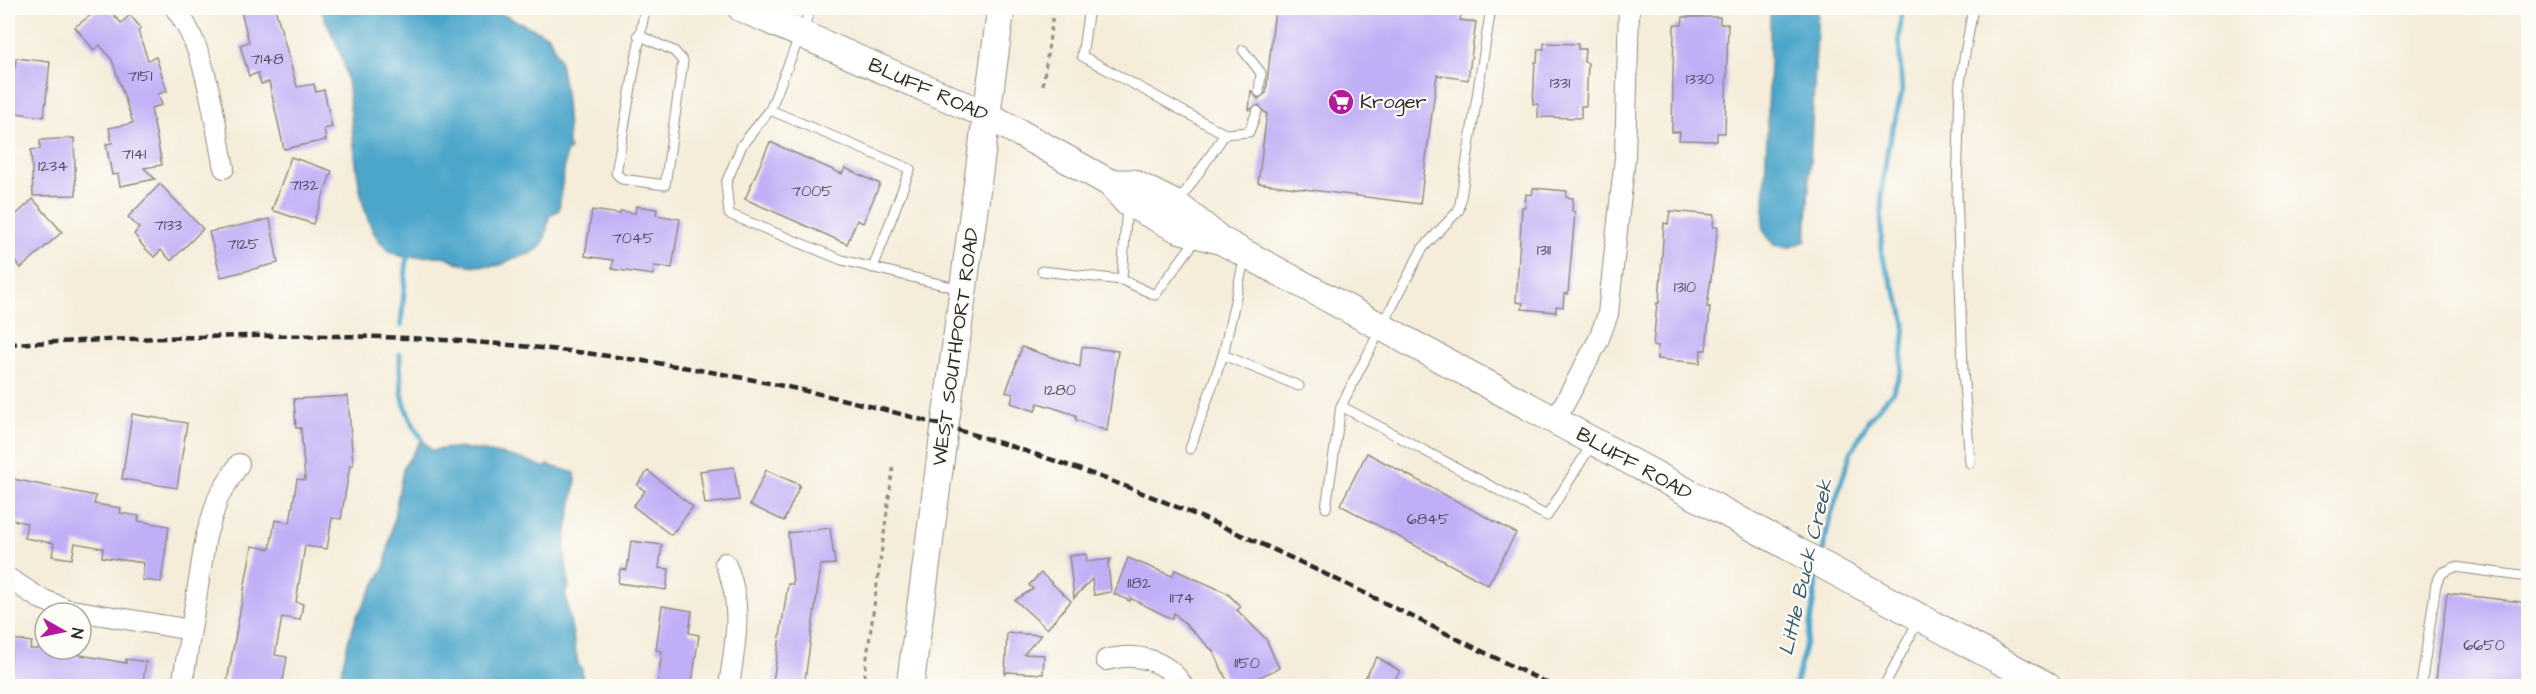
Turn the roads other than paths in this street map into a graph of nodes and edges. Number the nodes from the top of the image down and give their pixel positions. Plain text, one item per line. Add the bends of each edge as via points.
1 (175, 8) edge
2 (645, 8) edge
3 (741, 8) edge
4 (811, 8) edge
5 (1001, 8) edge
6 (1089, 8) edge
7 (1491, 8) edge
8 (1629, 8) edge
9 (1973, 8) edge
10 (799, 33) junction
11 (638, 34) junction
12 (1243, 50) dead end
13 (1259, 92) dead end
14 (770, 110) junction
15 (1257, 111) dead end
16 (987, 115) junction
17 (1225, 134) junction
18 (224, 168) dead end
19 (1118, 193) junction
20 (1177, 205) junction
21 (1222, 243) junction
22 (873, 268) junction
23 (1042, 272) dead end
24 (1122, 280) junction
25 (964, 290) junction
26 (1382, 328) junction
27 (1223, 355) junction
28 (1299, 386) dead end
29 (1341, 406) junction
30 (1555, 421) junction
31 (1593, 441) junction
32 (1190, 449) dead end
33 (239, 464) dead end
34 (1970, 464) dead end
35 (1326, 508) dead end
36 (725, 563) dead end
37 (2529, 577) edge
38 (8, 578) edge
39 (1920, 618) junction
40 (191, 630) junction
41 (1106, 660) dead end
42 (182, 687) edge
43 (729, 687) edge
44 (910, 687) edge
45 (1183, 687) edge
46 (1884, 687) edge
47 (2047, 687) edge
48 (2421, 687) edge

1 - 18 street via 200,60
2 - 11 lane
3 - 10 main road, BLUFF ROAD
4 - 10 lane
5 - 16 main road, WEST SOUTHPORT ROAD
6 - 17 lane via 1082,56
7 - 26 lane via 1459,210 1422,249
8 - 30 street via 1625,157 1608,314 1598,341
9 - 34 lane via 1960,81 1957,193
10 - 14 lane
10 - 16 main road, BLUFF ROAD
11 - 11 lane via 616,172 622,179 665,185 683,61 674,51
12 - 13 lane via 1261,73
14 - 22 lane via 910,169
14 - 22 lane via 742,146 726,183 729,214 842,260
15 - 17 lane via 1249,132
16 - 19 main road, BLUFF ROAD
16 - 25 main road, WEST SOUTHPORT ROAD
17 - 20 lane
19 - 20 main road, BLUFF ROAD via 1133,183
19 - 21 main road, BLUFF ROAD via 1178,229
19 - 24 lane
20 - 21 main road, BLUFF ROAD
21 - 24 lane via 1155,295
21 - 26 main road, BLUFF ROAD
21 - 27 lane
22 - 25 lane
23 - 24 lane
25 - 44 main road, WEST SOUTHPORT ROAD
26 - 29 lane
26 - 30 main road, BLUFF ROAD
27 - 28 lane
27 - 32 lane
29 - 31 lane via 1547,516
29 - 35 lane
30 - 31 main road, BLUFF ROAD
31 - 39 main road, BLUFF ROAD
33 - 40 street via 218,498 210,521
36 - 43 street via 737,606
37 - 48 lane via 2455,567 2442,573 2436,584
38 - 40 street via 39,598 66,609
39 - 46 lane
39 - 47 main road, BLUFF ROAD
40 - 42 street
41 - 45 street via 1130,656 1153,660 1170,670

